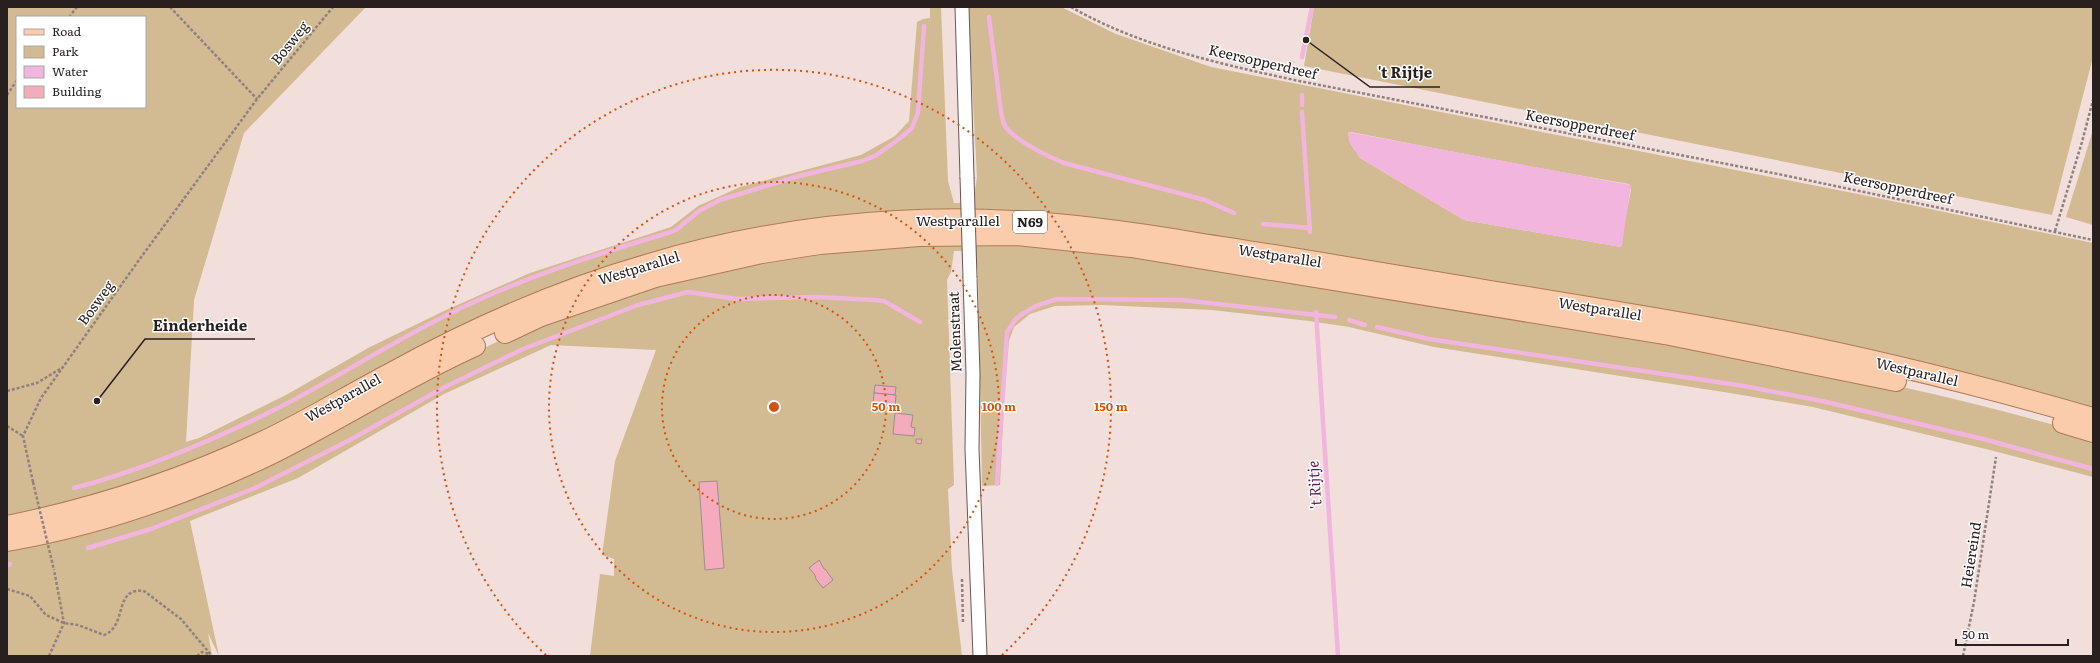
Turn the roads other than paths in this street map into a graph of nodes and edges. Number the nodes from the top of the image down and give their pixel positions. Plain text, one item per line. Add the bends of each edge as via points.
1 (962, 7) edge
2 (2093, 418) edge
3 (2093, 432) edge
4 (7, 526) edge
5 (7, 541) edge
6 (980, 656) edge

1 - 6 street, Molenstraat, bridge via 973,374 972,449
2 - 4 main road, Westparallel / N69 via 1896,366 1779,340 1673,321 1133,233 1017,221 921,220 820,228 750,240 658,261 596,280 455,340 268,440 220,461 152,488 74,511
3 - 5 main road, Westparallel / N69 via 2002,405 1889,379 1670,335 1131,247 1016,235 919,236 820,244 762,253 655,277 603,294 541,316 458,354 280,449 225,475 154,504

